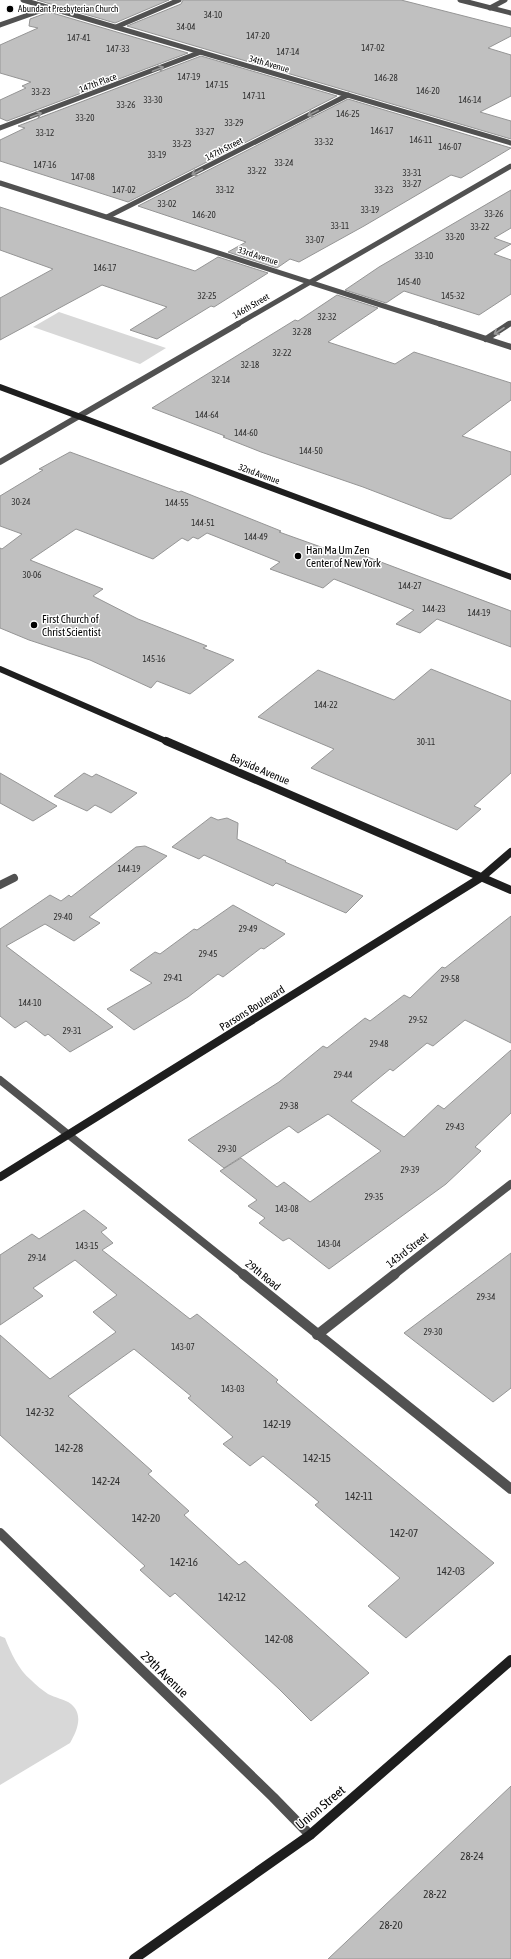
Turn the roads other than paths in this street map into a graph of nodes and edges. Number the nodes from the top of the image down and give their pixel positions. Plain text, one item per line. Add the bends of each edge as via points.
1 (23, 0) edge
2 (179, 0) edge
3 (460, 0) edge
4 (505, 0) edge
5 (48, 8) junction
6 (490, 8) junction
7 (511, 13) edge
8 (0, 24) edge
9 (116, 27) junction
10 (201, 52) junction
11 (348, 95) junction
12 (0, 128) edge
13 (511, 143) edge
14 (511, 166) edge
15 (0, 183) edge
16 (107, 217) junction
17 (310, 282) junction
18 (511, 323) edge
19 (486, 339) junction
20 (511, 347) edge
21 (0, 388) edge
22 (77, 416) junction
23 (0, 462) edge
24 (511, 577) edge
25 (0, 669) edge
26 (511, 852) edge
27 (482, 877) junction
28 (14, 878) dead end
29 (0, 885) edge
30 (511, 890) edge
31 (0, 1080) edge
32 (68, 1135) junction
33 (0, 1177) edge
34 (511, 1184) edge
35 (318, 1334) junction
36 (511, 1489) edge
37 (0, 1533) edge
38 (511, 1660) edge
39 (310, 1835) junction
40 (134, 1959) edge

1 - 5 street, 34th Avenue
2 - 9 street
3 - 6 street
4 - 6 street
5 - 8 street
5 - 9 street, 34th Avenue
6 - 7 street
9 - 10 street, 34th Avenue
10 - 11 street, 34th Avenue
12 -> 10 street, 147th Place
11 - 13 street, 34th Avenue
11 -> 16 street, 147th Street
14 - 17 street, 146th Street
15 - 16 street, 33rd Avenue
16 - 17 street, 33rd Avenue
17 - 19 street, 33rd Avenue
17 - 22 street, 146th Street
18 -> 19 street
19 - 20 street, 33rd Avenue
21 - 22 street, 32nd Avenue
22 - 23 street, 146th Street
22 - 24 street, 32nd Avenue
25 - 27 street, Bayside Avenue
26 - 27 street, Parsons Boulevard
27 - 30 street, Bayside Avenue
27 - 32 street, Parsons Boulevard
28 - 29 street
31 - 32 street, 29th Road
32 - 33 street, Parsons Boulevard
32 - 35 street, 29th Road
34 - 35 street, 143rd Street
35 - 36 street, 29th Road
37 - 39 street, 29th Avenue
38 - 39 street, Union Street
39 - 40 street, Union Street

